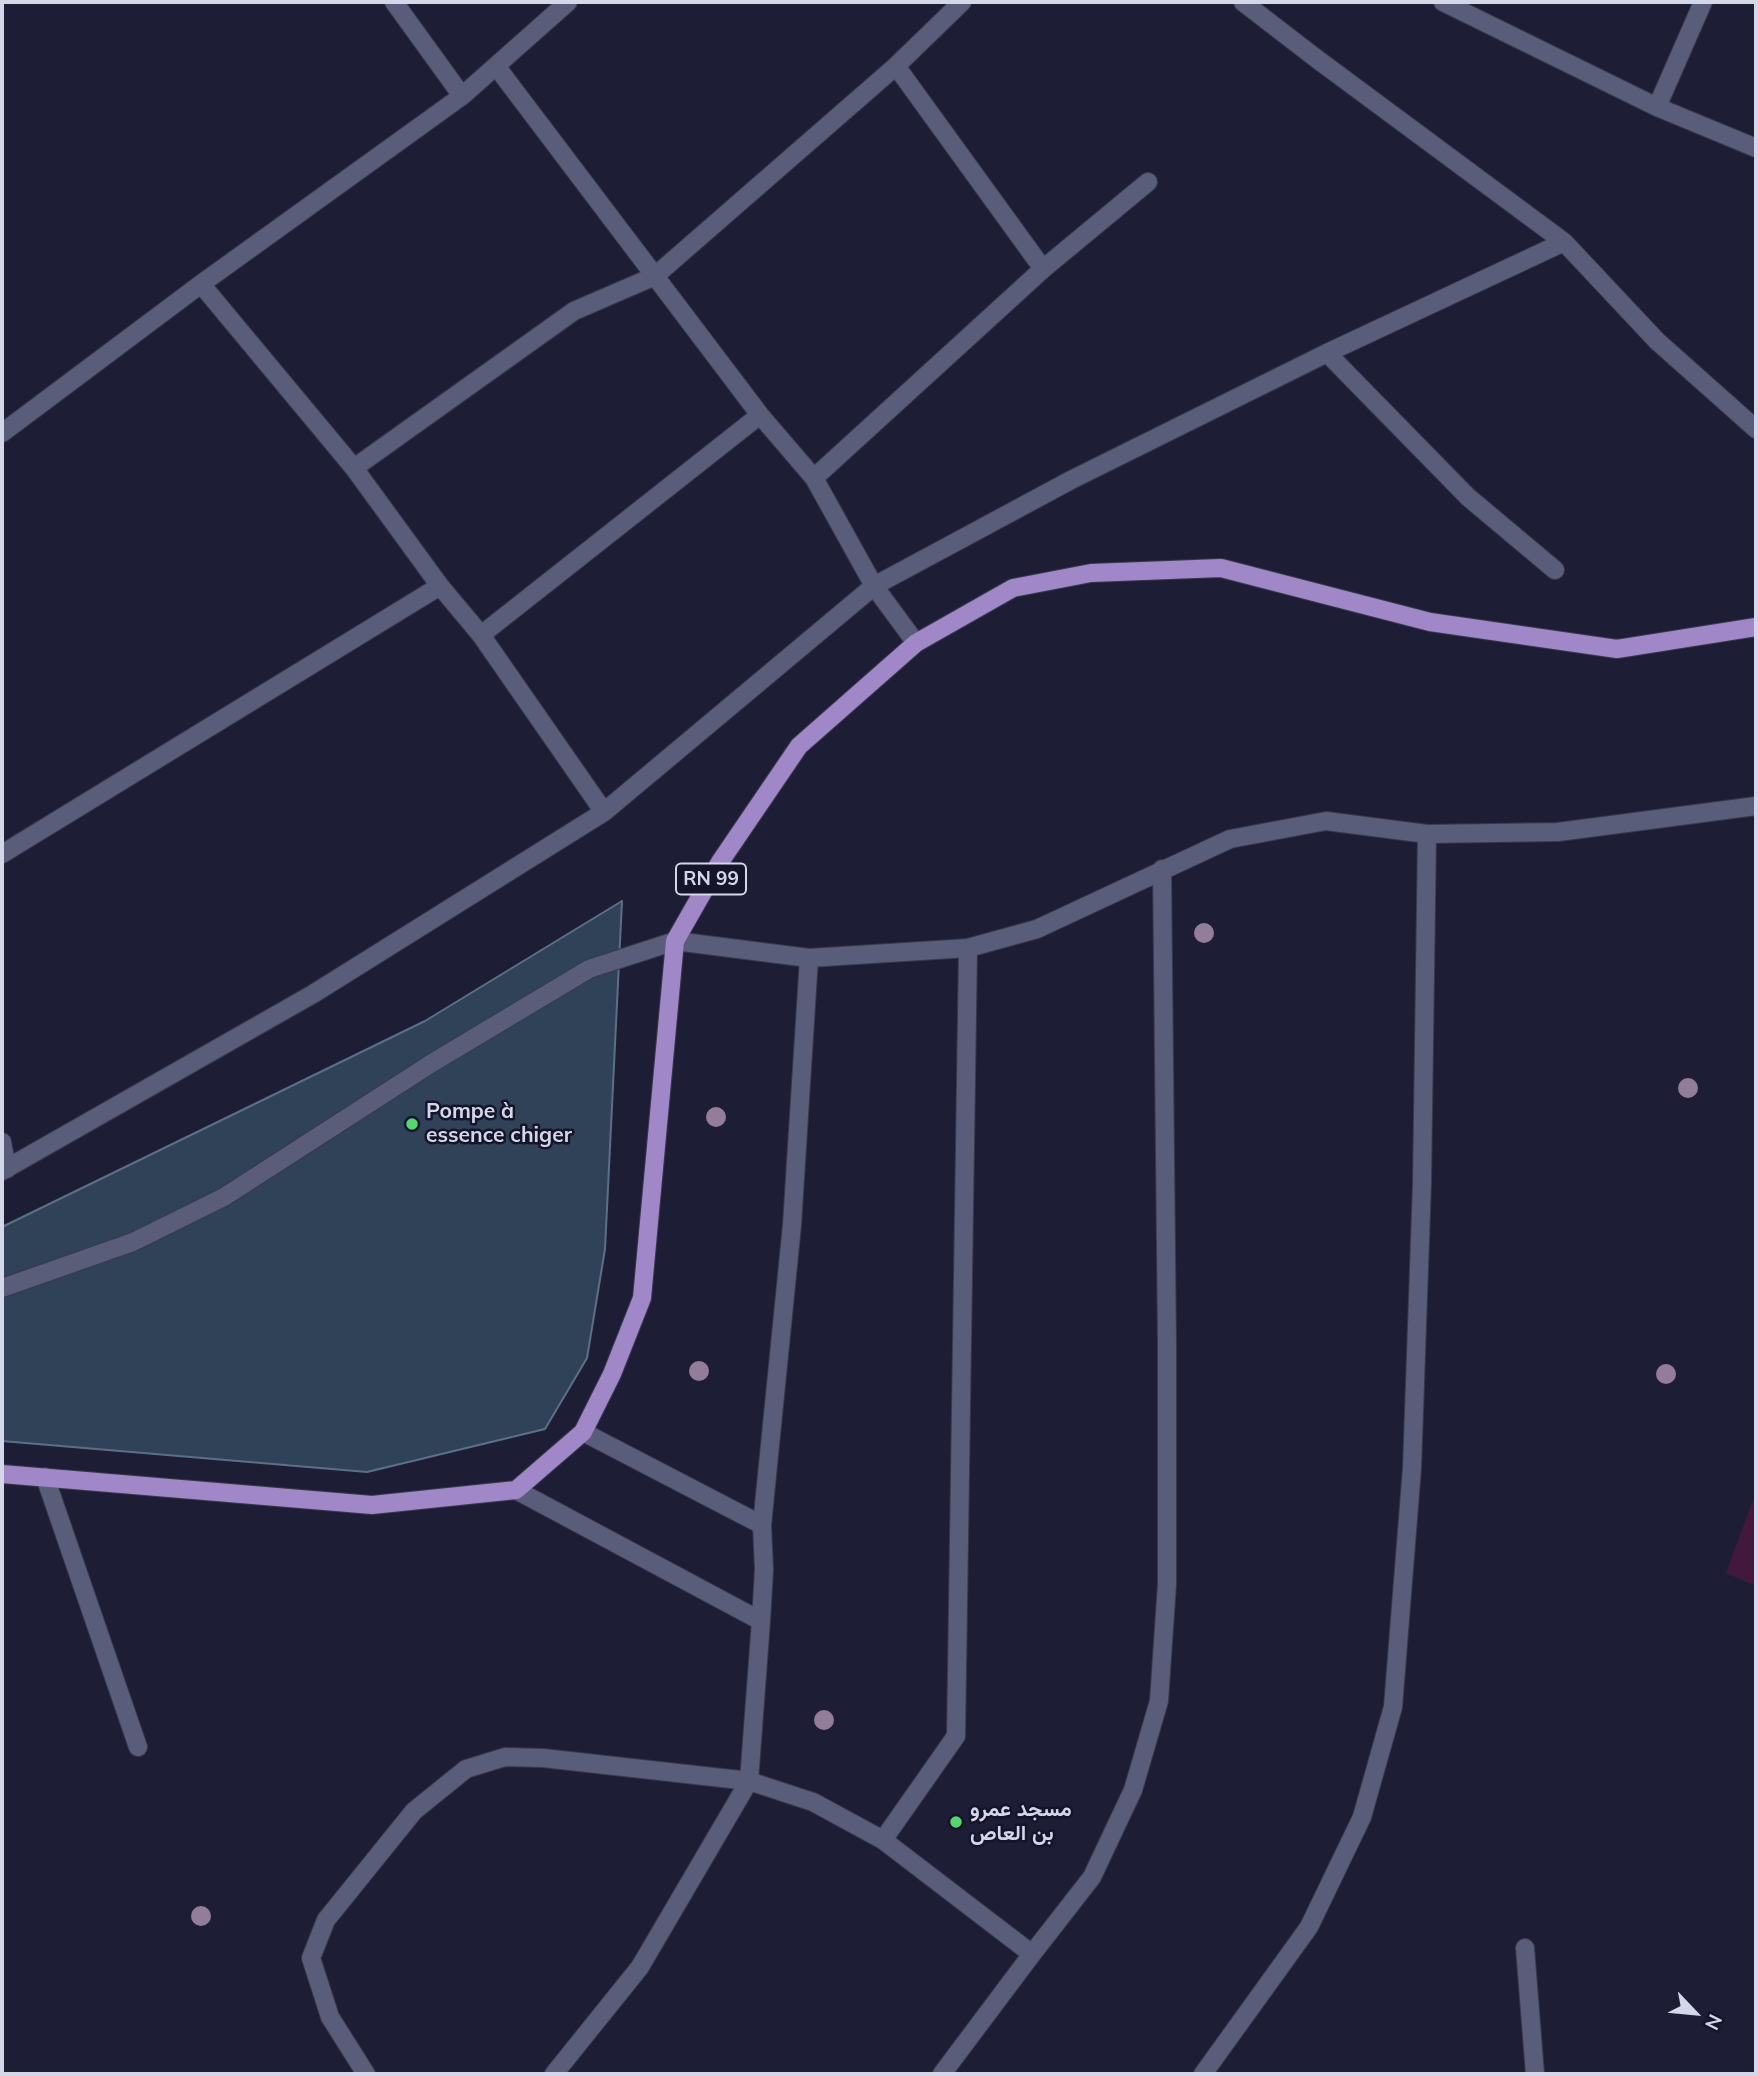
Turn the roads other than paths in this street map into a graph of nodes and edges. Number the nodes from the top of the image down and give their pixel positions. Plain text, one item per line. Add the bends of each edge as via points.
1 (394, 2) edge
2 (568, 2) edge
3 (962, 2) edge
4 (1243, 2) edge
5 (1443, 2) edge
6 (1703, 2) edge
7 (496, 66) junction
8 (896, 66) junction
9 (462, 96) junction
10 (1657, 107) junction
11 (1756, 148) edge
12 (1148, 182) dead end
13 (1564, 242) junction
14 (1043, 269) junction
15 (654, 276) junction
16 (201, 284) junction
17 (1327, 354) junction
18 (760, 415) junction
19 (1756, 429) edge
20 (2, 433) edge
21 (354, 468) junction
22 (814, 478) junction
23 (1555, 570) dead end
24 (440, 586) junction
25 (874, 586) junction
26 (1756, 627) edge
27 (481, 635) junction
28 (916, 643) junction
29 (1756, 806) edge
30 (604, 812) junction
31 (1427, 834) junction
32 (2, 854) edge
33 (1162, 869) junction
34 (675, 941) junction
35 (968, 948) junction
36 (809, 958) junction
37 (2, 1142) edge
38 (4, 1170) edge
39 (2, 1288) edge
40 (583, 1432) junction
41 (2, 1474) edge
42 (45, 1477) junction
43 (516, 1490) junction
44 (762, 1525) junction
45 (761, 1621) junction
46 (138, 1747) dead end
47 (749, 1781) junction
48 (883, 1840) junction
49 (1525, 1948) dead end
50 (1032, 1954) junction
51 (366, 2074) edge
52 (554, 2074) edge
53 (942, 2074) edge
54 (1203, 2074) edge
55 (1535, 2074) edge

1 - 9 street
2 - 7 street
3 - 8 street
4 - 13 street
5 - 10 street
6 - 10 street
7 - 9 street
7 - 15 street
8 - 14 street
8 - 15 street
9 - 16 street
10 - 11 street
12 - 14 street
13 - 17 street
13 - 19 street via 1657,341
14 - 22 street
15 - 18 street
15 - 21 street via 574,310
16 - 20 street
16 - 21 street
17 - 23 street via 1468,497
17 - 25 street via 1071,480
18 - 22 street
18 - 27 street
21 - 24 street
22 - 25 street
24 - 27 street
24 - 32 street
25 - 28 street
25 - 30 street
26 - 28 main road, RN 99 via 1617,649 1430,621 1221,568 1091,573 1013,588
27 - 30 street
28 - 34 main road, RN 99 via 799,746 720,862
29 - 31 street via 1558,832
30 - 38 street via 313,994
31 - 33 street via 1326,821 1230,839
31 - 54 street via 1413,1441 1393,1707 1362,1817 1308,1927
33 - 35 street via 1037,929
33 - 50 street via 1167,1584 1159,1701 1133,1790 1092,1877
34 - 36 street
34 - 39 street via 589,970 432,1063 223,1197 133,1242
34 - 40 main road, RN 99 via 642,1298
35 - 36 street
35 - 48 street via 956,1735
36 - 44 street via 792,1225
37 - 38 street
40 - 43 main road, RN 99
40 - 44 street
41 - 42 main road
42 - 43 main road via 372,1505
42 - 46 street
43 - 45 street
44 - 45 street
45 - 47 street
47 - 48 street via 813,1802
47 - 51 street via 543,1758 505,1757 466,1769 414,1811 326,1920 312,1958 330,2017
47 - 52 street via 640,1968
48 - 50 street
49 - 55 street
50 - 53 street

